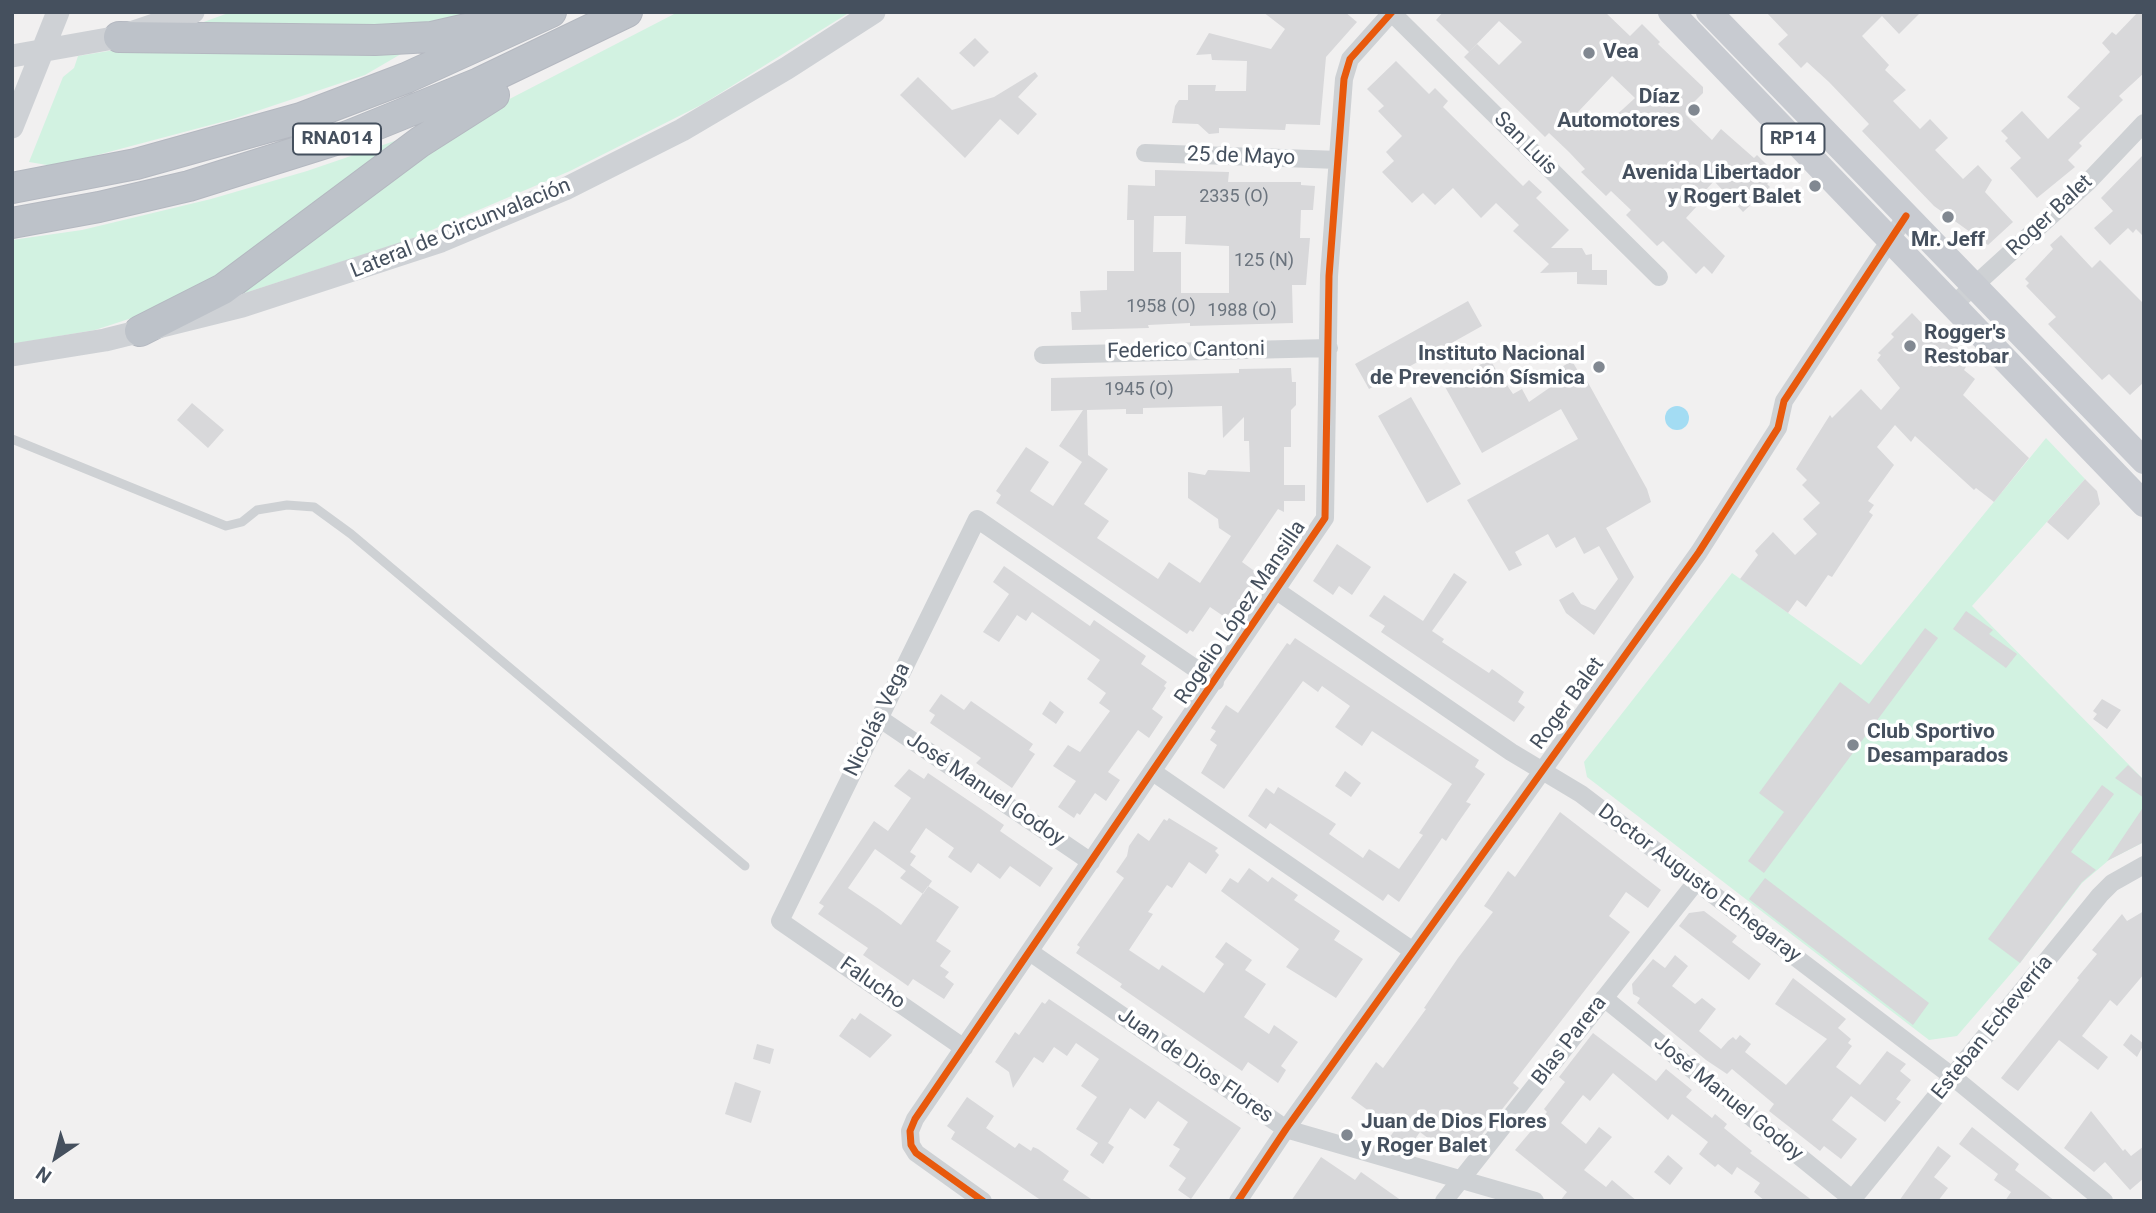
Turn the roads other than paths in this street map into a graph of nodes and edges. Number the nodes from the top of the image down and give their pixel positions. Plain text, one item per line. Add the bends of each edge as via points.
1 (58, 12) edge
2 (193, 12) edge
3 (528, 12) edge
4 (551, 12) edge
5 (874, 12) edge
6 (1392, 12) edge
7 (1671, 12) edge
8 (1715, 14) edge
9 (620, 16) edge
10 (119, 37) junction
11 (1696, 38) junction
12 (43, 51) junction
13 (12, 56) edge
14 (2144, 123) edge
15 (12, 127) edge
16 (1145, 153) dead end
17 (1338, 160) junction
18 (12, 188) edge
19 (1906, 216) junction
20 (22, 221) edge
21 (1890, 240) junction
22 (1659, 277) dead end
23 (1974, 286) junction
24 (1953, 305) junction
25 (140, 331) junction
26 (1329, 348) junction
27 (12, 355) edge
28 (1043, 355) dead end
29 (12, 439) edge
30 (2144, 461) edge
31 (2144, 504) edge
32 (1277, 592) junction
33 (1215, 682) junction
34 (879, 718) junction
35 (1542, 771) junction
36 (1153, 772) junction
37 (1091, 862) junction
38 (2144, 865) edge
39 (745, 866) dead end
40 (1696, 882) junction
41 (780, 921) joint
42 (1030, 951) junction
43 (1413, 951) junction
44 (1604, 998) junction
45 (964, 1048) junction
46 (1953, 1077) junction
47 (1286, 1129) junction
48 (1461, 1179) junction
49 (1851, 1200) edge
50 (983, 1201) edge
51 (1238, 1201) edge
52 (1444, 1201) edge
53 (1535, 1201) edge
54 (2104, 1201) edge

1 - 12 street
2 - 10 street
3 - 10 highway via 432,37
4 - 18 highway, RNA014 via 406,78 301,118 205,146
5 - 25 street, Lateral de Circunvalación via 708,116 512,213 317,284
6 - 17 street, Rogelio López Mansilla via 1348,63
6 - 22 street, San Luis
7 - 11 main road, RP14
8 - 11 street
8 - 19 main road, RP14
9 - 20 highway, RNA014 via 457,93 348,136 188,186
9 - 25 highway via 420,142 223,289
10 - 12 street
11 - 21 main road, RP14
12 - 13 street
12 - 15 street
14 - 23 street, Roger Balet via 2088,182
16 - 17 street, 25 de Mayo
17 - 26 street, Rogelio López Mansilla
19 - 21 street, Roger Balet
19 - 23 main road, RP14
21 - 24 main road, RP14
21 - 35 street, Roger Balet via 1784,401 1778,428 1699,552
23 - 24 street, Roger Balet
23 - 30 main road, RP14
24 - 31 main road, RP14
25 - 27 street, Lateral de Circunvalación
26 - 28 street, Federico Cantoni
26 - 32 street, Rogelio López Mansilla via 1327,510 1323,524
29 - 39 lane via 226,526 242,522 257,510 314,507
32 - 33 street, Rogelio López Mansilla
32 - 35 street, Doctor Augusto Echegaray
33 - 34 street, Nicolás Vega via 977,519
33 - 36 street, Rogelio López Mansilla
34 - 37 street, José Manuel Godoy
34 - 41 street, Nicolás Vega
35 - 40 street, Doctor Augusto Echegaray via 1581,794
35 - 43 street, Roger Balet
36 - 37 street, Rogelio López Mansilla
36 - 43 street
37 - 42 street, Rogelio López Mansilla
38 - 46 street, Esteban Echeverría via 2100,895
40 - 44 street, Blas Parera
40 - 46 street, Doctor Augusto Echegaray
41 - 45 street, Falucho
42 - 45 street, Rogelio López Mansilla
42 - 47 street, Juan de Dios Flores
43 - 47 street, Roger Balet
44 - 48 street, Blas Parera
44 - 49 street, José Manuel Godoy
45 - 50 street, Rogelio López Mansilla via 915,1119 911,1145
46 - 49 street, Esteban Echeverría
46 - 54 street, Doctor Augusto Echegaray
47 - 48 street, Juan de Dios Flores
47 - 51 street, Roger Balet
48 - 52 street, Blas Parera
48 - 53 street, Juan de Dios Flores

